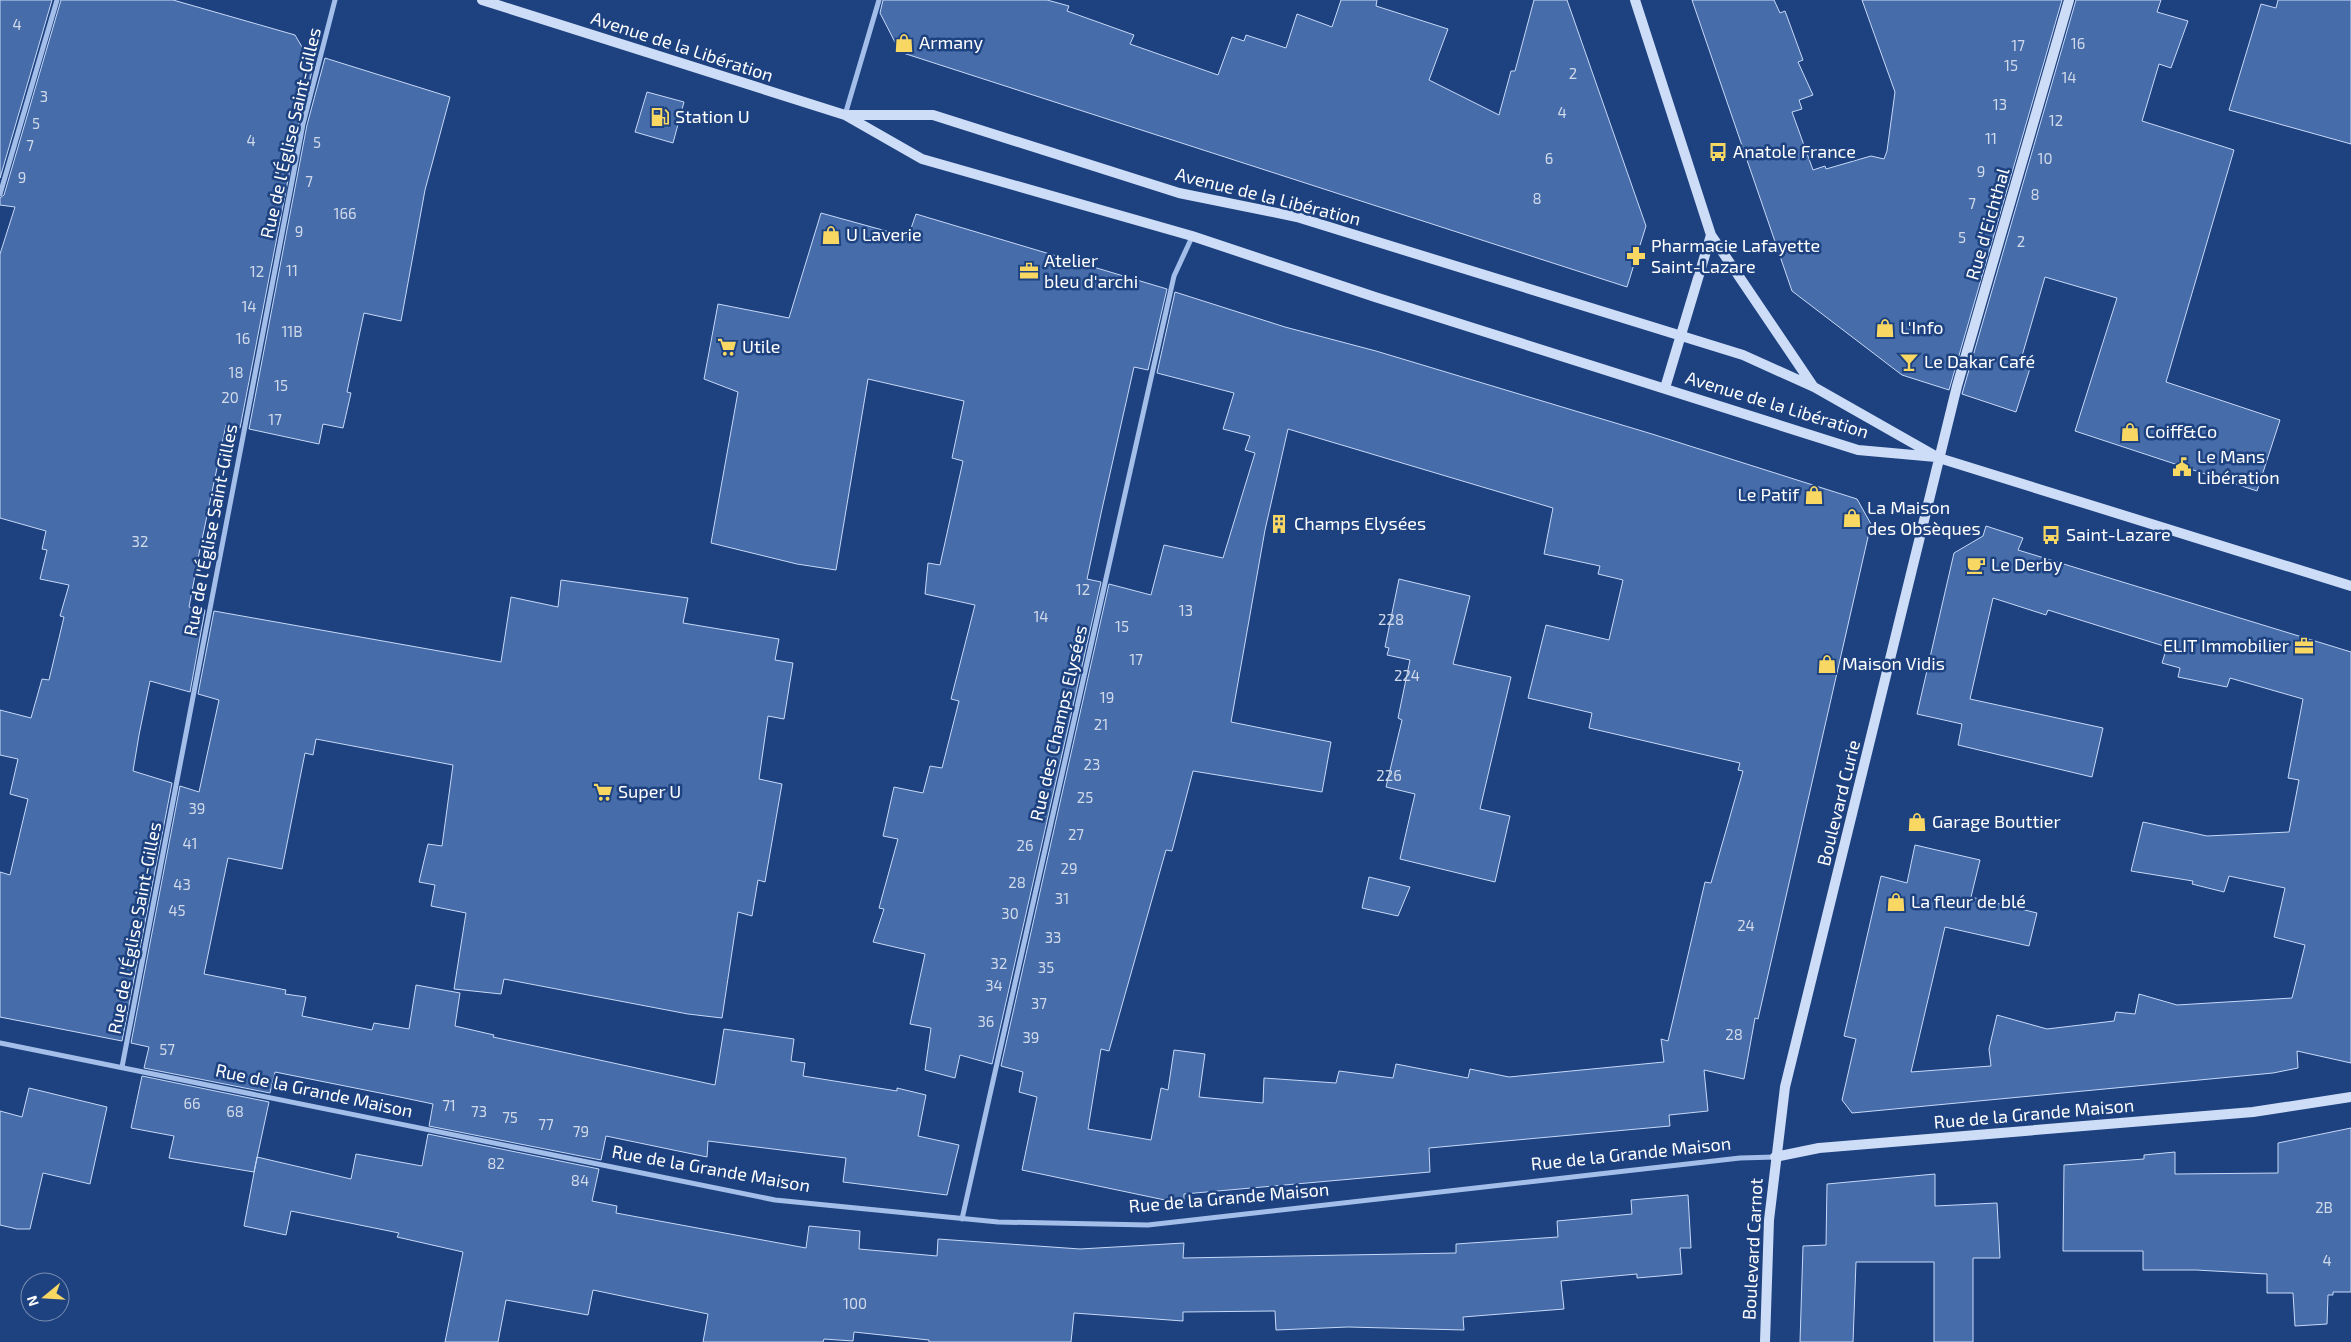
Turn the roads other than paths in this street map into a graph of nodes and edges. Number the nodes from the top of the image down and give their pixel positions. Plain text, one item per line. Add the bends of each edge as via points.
1 (58, 0) edge
2 (335, 0) edge
3 (482, 0) edge
4 (878, 0) edge
5 (1635, 0) edge
6 (2069, 0) edge
7 (845, 115) junction
8 (0, 194) edge
9 (1710, 235) junction
10 (1192, 236) junction
11 (1681, 336) junction
12 (1814, 387) junction
13 (1665, 388) junction
14 (1939, 458) junction
15 (2351, 586) edge
16 (0, 1043) edge
17 (122, 1067) junction
18 (2351, 1097) edge
19 (1775, 1157) junction
20 (962, 1219) junction
21 (1765, 1342) edge

1 - 8 street
2 - 17 street, Rue de l'Église Saint-Gilles via 303,124
3 - 7 main road, Avenue de la Libération
4 - 7 street
5 - 9 main road
6 - 14 main road, Rue d'Eichthal
7 - 10 main road, Avenue de la Libération via 922,159
7 - 11 main road, Avenue de la Libération via 933,115 1179,193 1315,222
9 - 11 main road, Avenue de la Libération
9 - 12 main road
10 - 13 main road, Avenue de la Libération
10 - 20 street, Rue des Champs Elysées via 1174,276
11 - 12 main road, Avenue de la Libération via 1743,355
11 - 13 main road, Avenue de la Libération
12 - 14 main road, Avenue de la Libération
13 - 14 main road, Avenue de la Libération via 1858,450
14 - 15 main road
14 - 19 main road, Boulevard Curie via 1785,1087
16 - 17 street, Rue de la Grande Maison
17 - 20 street, Rue de la Grande Maison via 775,1200
18 - 19 main road, Rue de la Grande Maison via 2253,1112 1819,1148
19 - 20 street, Rue de la Grande Maison via 1731,1159 1148,1225
19 - 21 main road, Boulevard Carnot via 1769,1220

